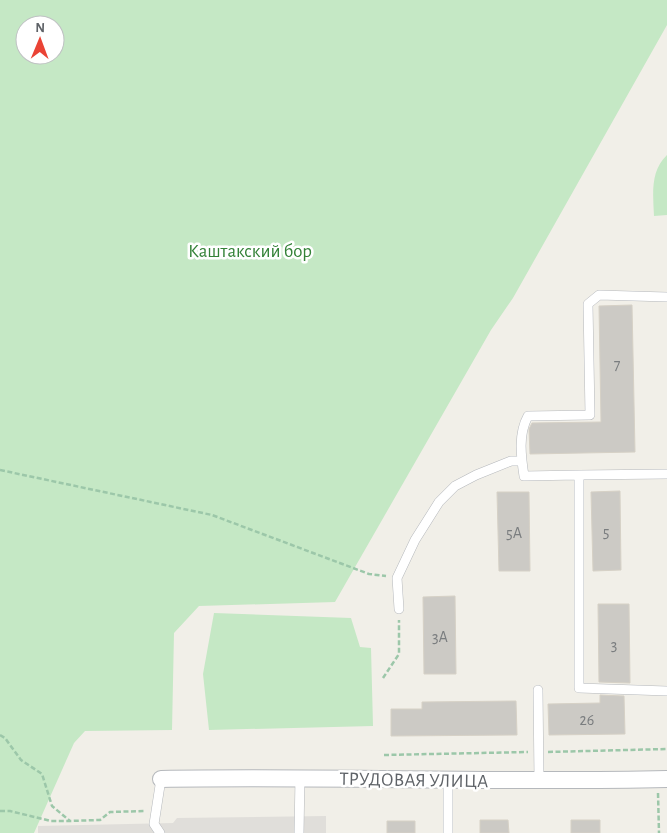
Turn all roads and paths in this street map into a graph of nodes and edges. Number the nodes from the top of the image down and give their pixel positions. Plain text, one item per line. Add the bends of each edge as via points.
1 (667, 297) edge
2 (521, 461) junction
3 (0, 470) edge
4 (667, 474) edge
5 (579, 475) junction
6 (397, 578) junction
7 (400, 609) joint
8 (383, 678) dead end
9 (538, 690) dead end
10 (667, 691) edge
11 (0, 735) edge
12 (300, 777) junction
13 (161, 778) joint
14 (662, 779) edge
15 (539, 780) junction
16 (448, 781) junction
17 (0, 811) edge
18 (156, 811) junction
19 (70, 821) junction
20 (160, 833) edge
21 (299, 833) edge
22 (448, 833) edge
23 (659, 833) edge

1 - 2 lane via 599,296 588,304 590,415 528,416 522,428
2 - 5 lane via 524,476
2 - 6 lane via 511,461 476,475 456,486 439,502 415,540
3 - 6 path via 212,515 369,574
4 - 5 lane
5 - 10 lane via 579,688
6 - 7 lane
7 - 8 path via 399,654
9 - 15 lane
11 - 19 path via 21,760 42,774 52,806
12 - 13 street, ТРУДОВАЯ УЛИЦА
12 - 16 street, ТРУДОВАЯ УЛИЦА
12 - 21 lane
13 - 18 lane
14 - 15 street, ТРУДОВАЯ УЛИЦА
14 - 23 path
15 - 16 street, ТРУДОВАЯ УЛИЦА
16 - 22 lane
17 - 19 path
18 - 19 path via 110,812 100,820
18 - 20 lane via 154,824

